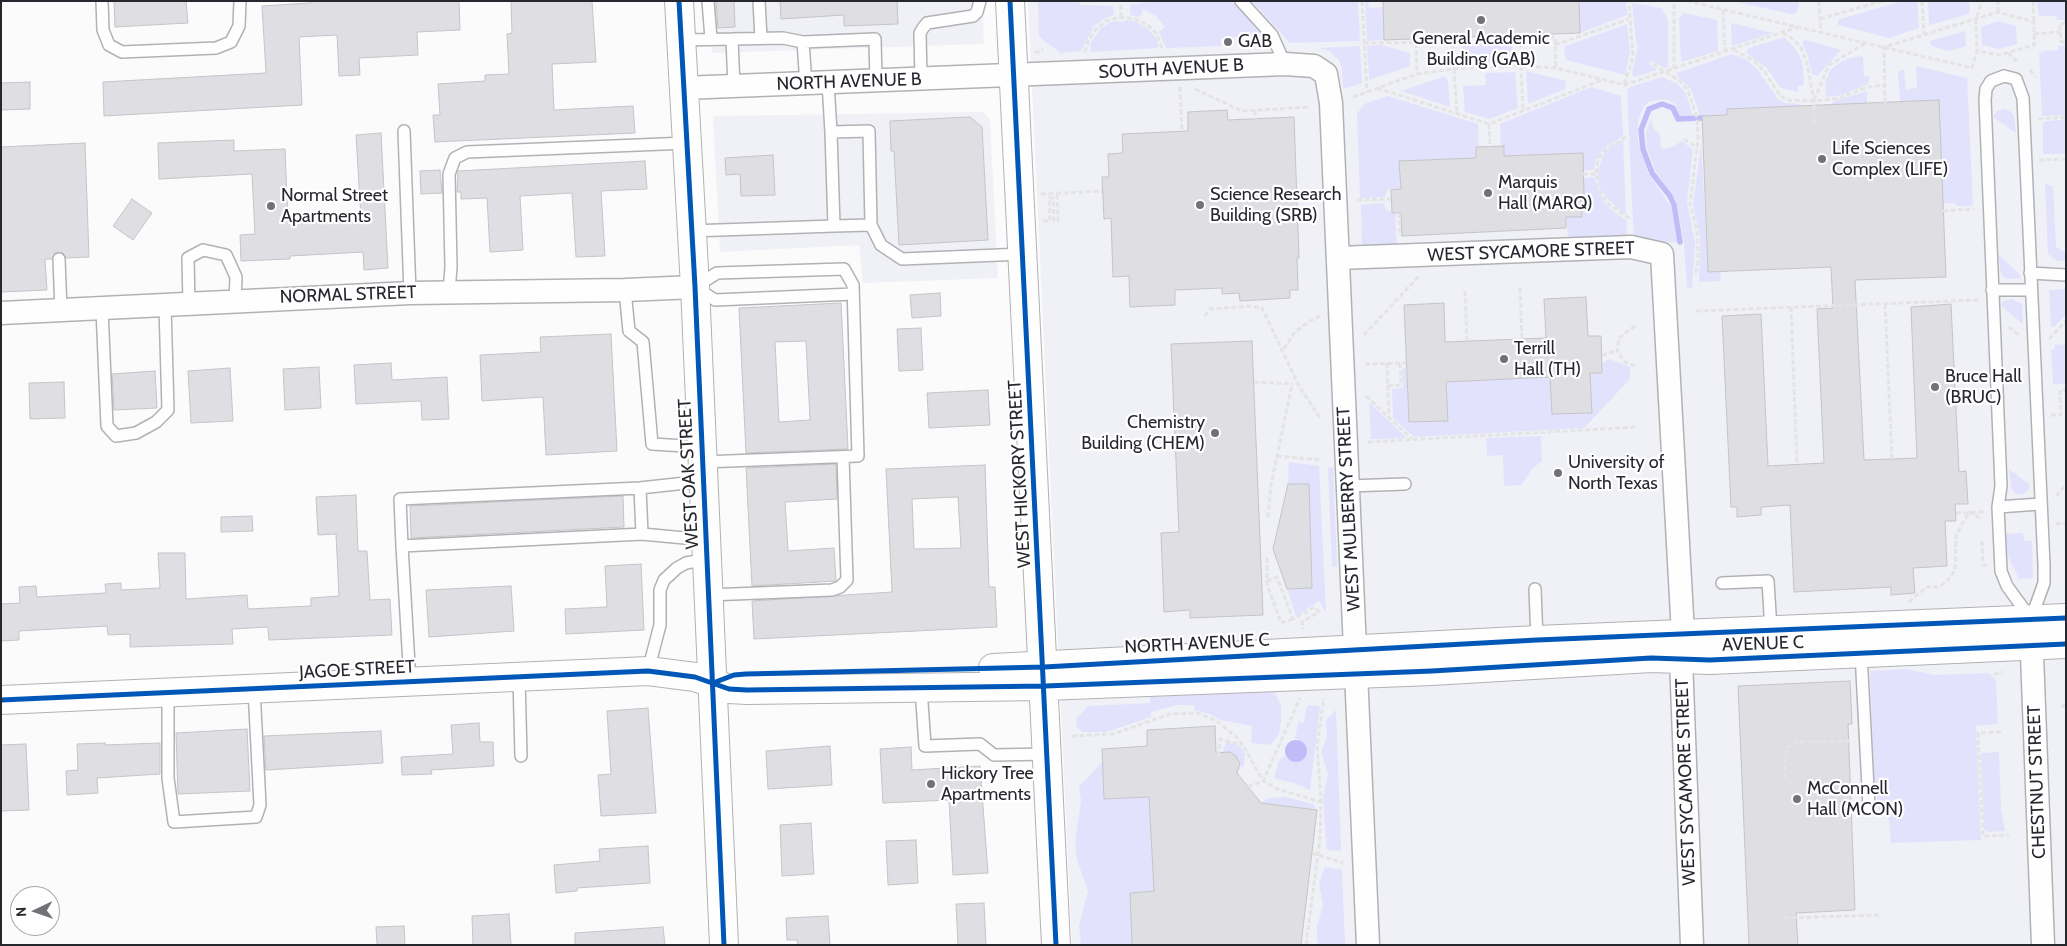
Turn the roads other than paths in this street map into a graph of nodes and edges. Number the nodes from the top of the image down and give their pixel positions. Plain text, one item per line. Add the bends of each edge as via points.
1 (102, 1) edge
2 (240, 1) edge
3 (679, 1) edge
4 (708, 1) edge
5 (759, 1) edge
6 (980, 1) edge
7 (1010, 1) edge
8 (1241, 1) edge
9 (761, 38) junction
10 (732, 39) junction
11 (681, 40) junction
12 (710, 40) junction
13 (803, 42) junction
14 (1285, 64) junction
15 (1326, 74) joint
16 (1014, 76) junction
17 (921, 79) junction
18 (876, 81) junction
19 (817, 83) junction
20 (734, 87) junction
21 (683, 88) junction
22 (404, 130) dead end
23 (832, 132) junction
24 (687, 143) junction
25 (872, 224) junction
26 (834, 226) junction
27 (692, 231) junction
28 (1023, 254) junction
29 (59, 258) dead end
30 (1338, 258) junction
31 (2030, 273) junction
32 (2066, 275) edge
33 (695, 287) junction
34 (625, 290) junction
35 (1992, 290) junction
36 (2031, 290) junction
37 (410, 292) junction
38 (449, 292) junction
39 (853, 294) junction
40 (235, 301) junction
41 (189, 304) junction
42 (165, 306) junction
43 (102, 310) junction
44 (61, 311) junction
45 (1, 313) edge
46 (843, 457) junction
47 (703, 463) junction
48 (1405, 484) dead end
49 (1348, 486) junction
50 (640, 488) junction
51 (2040, 504) junction
52 (1998, 506) junction
53 (642, 534) junction
54 (402, 546) junction
55 (707, 550) junction
56 (1722, 583) dead end
57 (1535, 589) dead end
58 (709, 595) junction
59 (2066, 618) edge
60 (1771, 630) junction
61 (2031, 632) junction
62 (1537, 640) junction
63 (2066, 644) edge
64 (1682, 646) junction
65 (1861, 653) junction
66 (1356, 661) junction
67 (648, 671) junction
68 (1044, 676) junction
69 (518, 677) junction
70 (410, 682) junction
71 (713, 683) junction
72 (254, 688) junction
73 (921, 688) junction
74 (168, 692) junction
75 (1, 700) edge
76 (1048, 754) junction
77 (521, 756) dead end
78 (1868, 807) dead end
79 (724, 945) edge
80 (1056, 945) edge
81 (1368, 945) edge
82 (1692, 945) edge
83 (2043, 945) edge

1 - 2 lane via 103,30 108,46 122,52 216,48 231,42 239,26
3 - 11 street, WEST OAK STREET
4 - 12 lane
5 - 9 lane
6 - 17 lane via 973,16 927,23 922,28
7 - 16 street, WEST HICKORY STREET
8 - 14 lane via 1272,35
9 - 10 lane
9 - 13 lane
10 - 12 lane
10 - 20 lane
11 - 12 lane
11 - 21 street, WEST OAK STREET
13 - 18 lane via 875,39
13 - 19 lane
14 - 15 street, SOUTH AVENUE B via 1314,66
14 - 16 street, SOUTH AVENUE B
15 - 30 street, WEST MULBERRY STREET via 1331,92
16 - 17 street, NORTH AVENUE B
16 - 28 street, WEST HICKORY STREET
17 - 18 street, NORTH AVENUE B
18 - 19 street, NORTH AVENUE B
19 - 20 street, NORTH AVENUE B
19 - 23 lane
20 - 21 street, NORTH AVENUE B
21 - 24 street, WEST OAK STREET
22 - 37 lane
23 - 25 lane via 869,131
23 - 26 lane
24 - 27 street, WEST OAK STREET
24 - 38 lane via 467,152 455,158 449,174
25 - 26 lane
25 - 28 lane via 881,245 902,259
26 - 27 lane
27 - 33 street, WEST OAK STREET
28 - 68 street, WEST HICKORY STREET
29 - 44 lane
30 - 49 street, WEST MULBERRY STREET
30 - 64 street, WEST SYCAMORE STREET via 1631,247 1662,254
31 - 32 lane
31 - 35 lane via 2023,98 2016,79 1998,76 1986,89 1985,100
31 - 36 lane
33 - 34 street, NORMAL STREET
33 - 39 lane via 715,300
33 - 39 lane via 717,273 844,269 853,285
33 - 47 street, WEST OAK STREET
34 - 38 street, NORMAL STREET
34 - 47 lane via 629,331 643,342 652,444
35 - 36 lane
35 - 52 lane via 2001,486
36 - 51 lane
37 - 38 street, NORMAL STREET
37 - 40 street, NORMAL STREET
39 - 46 lane via 858,456
40 - 41 street, NORMAL STREET
40 - 41 lane via 236,277 226,255 203,250 188,258
41 - 42 street, NORMAL STREET
42 - 43 street, NORMAL STREET
42 - 43 lane via 168,410 156,422 136,433 116,436 107,426
43 - 44 street, NORMAL STREET
44 - 45 street, NORMAL STREET
46 - 47 lane
46 - 58 lane via 847,580 832,590
47 - 50 lane
47 - 55 street, WEST OAK STREET
48 - 49 lane
49 - 66 street, WEST MULBERRY STREET
50 - 53 lane
50 - 54 lane via 400,499
51 - 52 lane
51 - 61 lane via 2044,583
52 - 61 lane via 2001,571
53 - 54 lane
53 - 55 lane
54 - 70 lane
55 - 58 street, WEST OAK STREET
55 - 67 lane via 664,580 660,590 660,625
56 - 60 lane via 1768,581
57 - 62 lane
58 - 71 street, WEST OAK STREET
59 - 61 street, AVENUE C
60 - 61 street, AVENUE C
60 - 64 street, AVENUE C
61 - 63 street, AVENUE C
61 - 65 street, AVENUE C
61 - 83 street, CHESTNUT STREET
62 - 64 street, NORTH AVENUE C
62 - 66 street, NORTH AVENUE C
64 - 65 street, AVENUE C via 1710,660
64 - 66 street, AVENUE C via 1651,658
64 - 82 street, WEST SYCAMORE STREET
65 - 78 lane
66 - 68 street, NORTH AVENUE C
66 - 81 street, WEST MULBERRY STREET
67 - 69 street, JAGOE STREET
67 - 71 street, JAGOE STREET via 695,677
68 - 71 street, NORTH AVENUE C via 746,674
68 - 73 street
68 - 76 street, WEST HICKORY STREET
69 - 70 street, JAGOE STREET
69 - 77 lane
70 - 72 street, JAGOE STREET
71 - 73 street via 729,689 747,690
71 - 79 street, WEST OAK STREET
72 - 74 street, JAGOE STREET
72 - 74 lane via 260,805 256,816 174,822 168,778
73 - 76 lane via 925,746 980,744 994,755
74 - 75 street, JAGOE STREET
76 - 80 street, WEST HICKORY STREET

